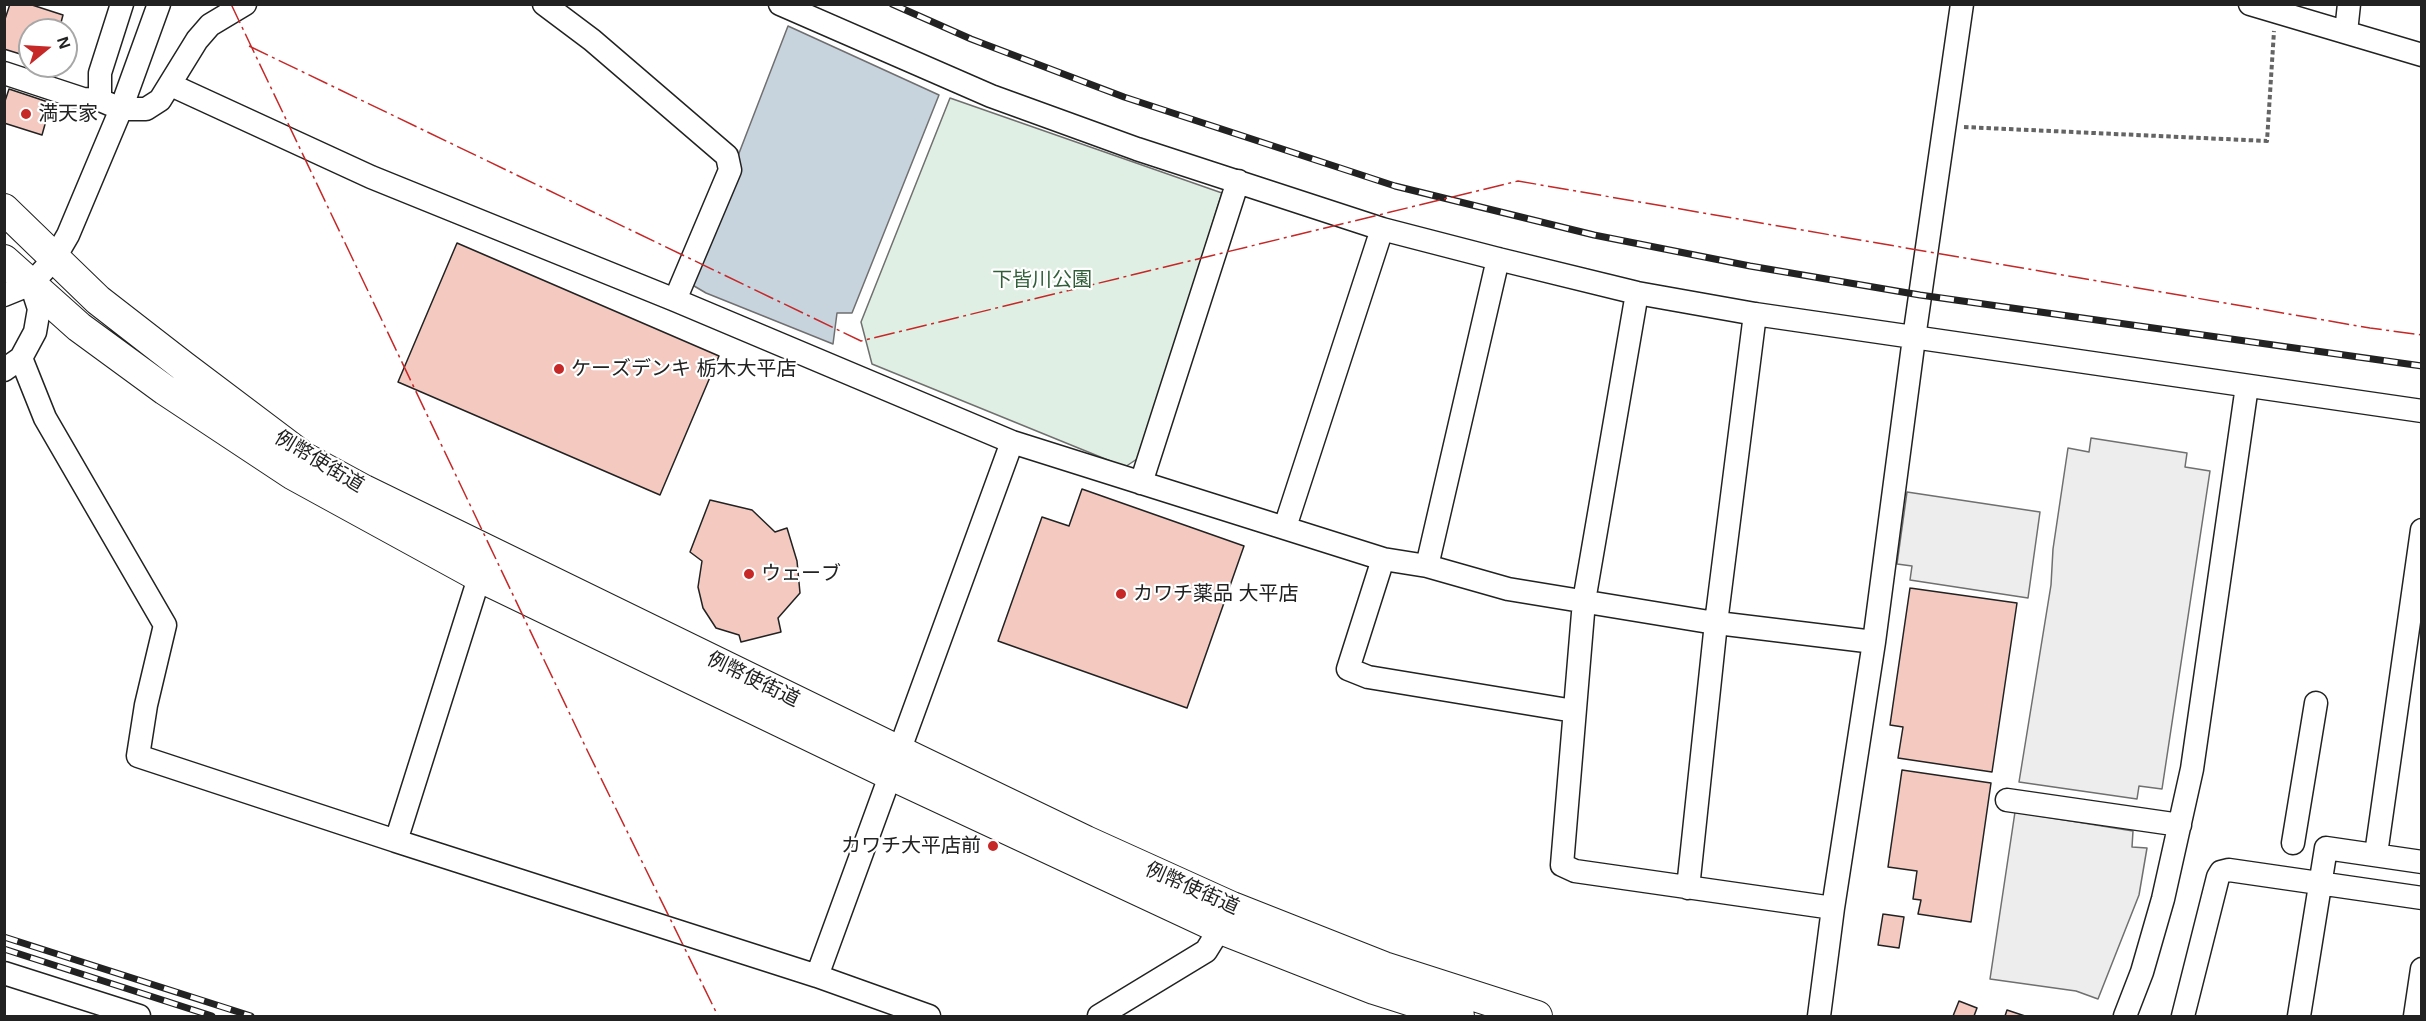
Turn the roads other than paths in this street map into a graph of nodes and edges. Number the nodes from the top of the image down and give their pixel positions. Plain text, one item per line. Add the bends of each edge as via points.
1 (122, 4) edge
2 (159, 4) edge
3 (245, 4) edge
4 (544, 4) edge
5 (780, 4) edge
6 (1962, 4) edge
7 (2250, 4) edge
8 (2349, 4) edge
9 (2346, 33) junction
10 (2421, 55) edge
11 (4, 73) edge
12 (171, 85) junction
13 (111, 105) junction
14 (1238, 181) junction
15 (4, 210) edge
16 (1382, 229) junction
17 (54, 259) junction
18 (4, 260) edge
19 (1498, 260) junction
20 (18, 289) edge
21 (1637, 293) junction
22 (675, 300) junction
23 (1755, 314) junction
24 (1914, 338) junction
25 (13, 364) edge
26 (2247, 386) junction
27 (2421, 411) edge
28 (1012, 442) junction
29 (1141, 483) junction
30 (1285, 528) junction
31 (2421, 530) edge
32 (1383, 559) junction
33 (484, 564) junction
34 (1427, 567) junction
35 (1584, 601) junction
36 (1716, 623) junction
37 (1874, 642) junction
38 (2316, 703) dead end
39 (1574, 711) junction
40 (894, 763) junction
41 (2007, 800) dead end
42 (2180, 825) junction
43 (396, 841) junction
44 (2293, 843) dead end
45 (2376, 854) junction
46 (2421, 862) edge
47 (2320, 884) junction
48 (1688, 888) junction
49 (2421, 898) edge
50 (1833, 908) junction
51 (1226, 918) junction
52 (2421, 969) edge
53 (4, 973) edge
54 (817, 976) junction
55 (102, 1010) edge
56 (1105, 1016) edge
57 (139, 1017) edge
58 (929, 1017) edge
59 (1459, 1017) edge
60 (1537, 1017) edge
61 (1819, 1017) edge
62 (2125, 1017) edge
63 (2183, 1017) edge
64 (2299, 1017) edge
65 (2415, 1017) edge

1 - 13 street via 100,73
2 - 13 street
3 - 12 street via 210,25
4 - 22 street via 727,156 730,171
5 - 14 street via 991,96
6 - 24 street
7 - 9 street
8 - 9 street
9 - 10 street
11 - 13 street
12 - 13 street via 146,110
12 - 22 street via 371,177
13 - 17 street via 81,208
14 - 16 street
14 - 29 street
15 - 17 main road, 例幣使街道
16 - 19 street
16 - 30 street
17 - 20 street
17 - 33 main road, 例幣使街道 via 98,300 305,458
18 - 20 main road, 例幣使街道
19 - 21 street
19 - 34 street
20 - 25 street via 39,309 35,332
20 - 33 main road, 例幣使街道 via 80,327 165,390 292,474
21 - 23 street
21 - 35 street
22 - 28 street
23 - 24 street
23 - 36 street
24 - 26 street
24 - 37 street
25 - 43 street via 165,625 138,756
26 - 27 street
26 - 42 street via 2192,769
28 - 29 street
28 - 40 street
29 - 30 street
30 - 32 street
31 - 45 street
32 - 34 street
32 - 39 street via 1348,669 1368,677
33 - 40 main road, 例幣使街道
33 - 43 street
34 - 35 street via 1508,589
35 - 36 street
35 - 39 street
36 - 37 street
36 - 48 street
37 - 50 street
38 - 44 street
39 - 48 street via 1562,865 1575,872
40 - 51 main road, 例幣使街道 via 1086,841
40 - 54 street
41 - 42 street
42 - 62 street via 2163,899
43 - 54 street
45 - 46 street
45 - 47 street via 2326,848
47 - 49 street
47 - 63 street via 2221,872
47 - 64 street
48 - 50 street
50 - 61 street
51 - 56 street via 1206,951
51 - 59 main road, 例幣使街道 via 1374,989
51 - 60 main road, 例幣使街道
52 - 65 street
53 - 55 street
54 - 58 street
55 - 57 street

